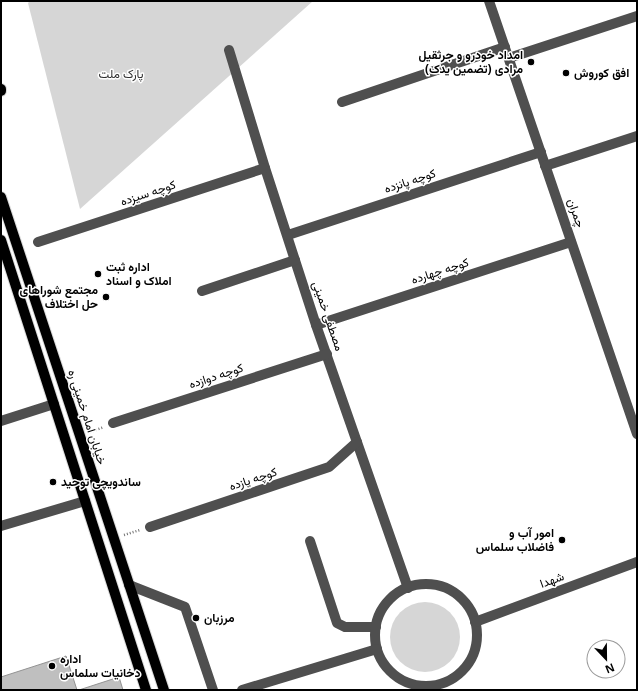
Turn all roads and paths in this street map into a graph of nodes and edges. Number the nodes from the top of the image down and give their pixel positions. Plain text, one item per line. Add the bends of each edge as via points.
1 (489, 1) edge
2 (637, 16) edge
3 (505, 47) junction
4 (229, 50) dead end
5 (509, 58) junction
6 (342, 102) dead end
7 (637, 136) edge
8 (541, 152) junction
9 (546, 166) junction
10 (265, 168) junction
11 (1, 197) edge
12 (288, 235) junction
13 (1, 240) edge
14 (38, 242) dead end
15 (571, 242) junction
16 (295, 260) junction
17 (202, 291) dead end
18 (316, 324) junction
19 (327, 354) junction
20 (54, 404) junction
21 (1, 421) edge
22 (112, 424) joint
23 (637, 434) edge
24 (80, 435) junction
25 (357, 442) junction
26 (85, 501) junction
27 (1, 526) edge
28 (150, 527) joint
29 (114, 538) junction
30 (310, 541) dead end
31 (637, 562) edge
32 (129, 585) junction
33 (408, 588) junction
34 (475, 622) junction
35 (376, 627) junction
36 (377, 649) junction
37 (442, 687) edge
38 (146, 690) edge
39 (164, 690) edge
40 (213, 690) edge
41 (242, 690) edge

1 - 3 street, چمران
2 - 5 street
3 - 5 street, چمران
3 - 6 street
4 - 10 street, مصطفی خمینی
5 - 8 street, چمران
7 - 9 street
8 - 9 street, چمران
8 - 12 street, کوچه پانزده
9 - 15 street, چمران
10 - 12 street, مصطفی خمینی
10 - 14 street, کوچه سیزده
11 - 24 main road, خیابان امام خمینی ره
12 - 16 street, مصطفی خمینی
13 - 20 main road
15 - 18 street, کوچه چهارده
15 - 23 street, چمران
16 - 17 street
16 - 18 street, مصطفی خمینی
18 - 19 street, مصطفی خمینی
19 - 22 street, کوچه دوازده
19 - 25 street, مصطفی خمینی
20 - 21 street
20 - 26 main road
22 - 24 path
24 - 29 main road, خیابان امام خمینی ره
25 - 28 street, کوچه یازده via 329,467
25 - 33 street, مصطفی خمینی
26 - 27 street
26 - 38 main road
28 - 29 path
29 - 32 main road, خیابان امام خمینی ره
30 - 35 street via 337,623 344,627
31 - 34 street, شهدا
32 - 39 main road, خیابان امام خمینی ره
32 - 40 street via 185,607
33 - 34 street via 424,584 440,586 455,593 467,604
33 - 35 street via 393,597 382,610
34 - 37 street via 475,651 468,665
35 - 36 street
36 - 37 street via 381,660 392,674 407,683
36 - 41 street

